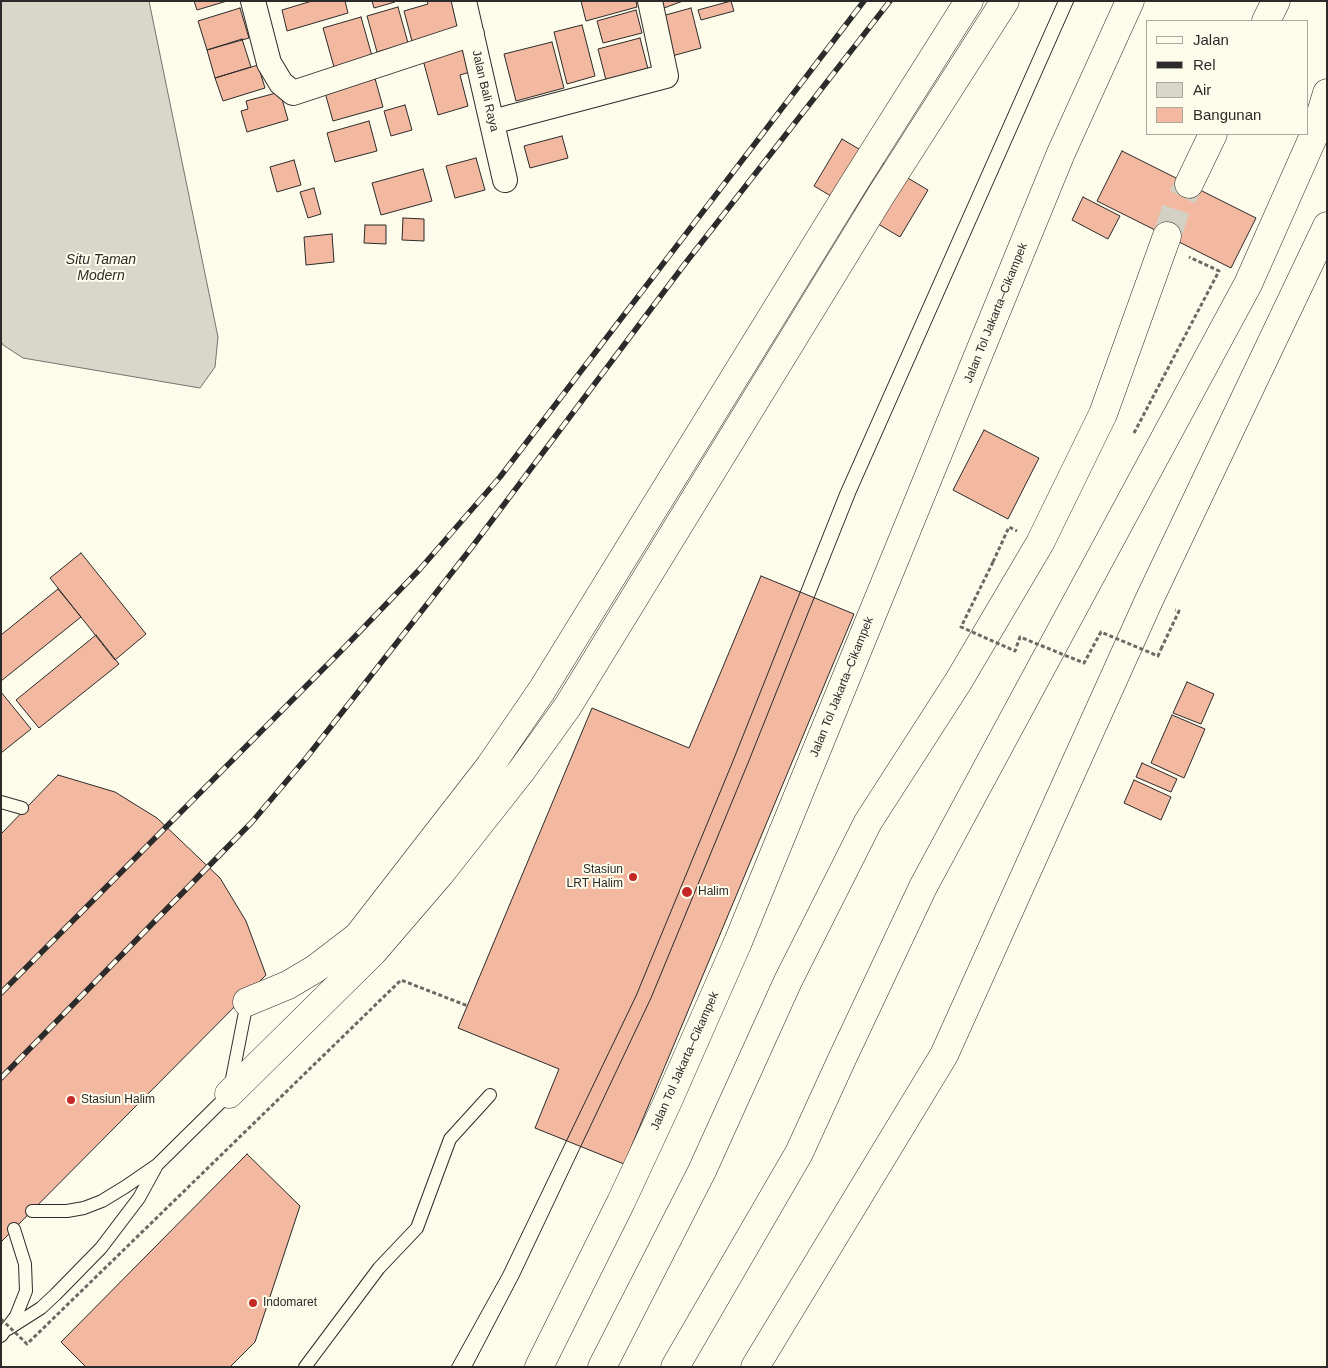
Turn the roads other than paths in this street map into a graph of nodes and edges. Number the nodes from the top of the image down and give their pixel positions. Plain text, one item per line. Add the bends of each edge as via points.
1 (253, 1) edge
2 (464, 1) edge
3 (650, 1) edge
4 (969, 1) edge
5 (1005, 1) edge
6 (1130, 1) edge
7 (1276, 1) edge
8 (1266, 20) edge
9 (472, 34) junction
10 (1327, 94) edge
11 (492, 122) junction
12 (1213, 135) edge
13 (505, 180) dead end
14 (1189, 184) tunnel mouth
15 (1327, 226) edge
16 (1165, 241) tunnel mouth
17 (1, 802) edge
18 (22, 808) dead end
19 (245, 1000) joint
20 (229, 1094) junction
21 (490, 1095) dead end
22 (157, 1165) junction
23 (32, 1211) dead end
24 (14, 1228) dead end
25 (3, 1328) edge
26 (304, 1367) edge
27 (539, 1367) edge
28 (602, 1367) edge
29 (675, 1367) edge
30 (755, 1367) edge

1 - 9 street via 269,63 293,93
2 - 9 street, Jalan Bali Raya
3 - 11 street via 666,76
4 - 19 highway via 542,690 490,766 358,936 288,985
5 - 20 highway via 881,195 568,706 440,874 373,952
6 - 27 highway, Jalan Tol Jakarta–Cikampek via 1058,162 730,960 621,1202
7 - 8 highway
9 - 11 street, Jalan Bali Raya
10 - 29 highway via 1315,134 1248,284 923,887 799,1153
11 - 13 street, Jalan Bali Raya
12 - 14 highway
15 - 30 highway via 1146,607 944,1055
16 - 28 highway via 1103,414 1040,542 958,682 868,822 788,981 702,1171
17 - 18 lane
19 - 20 lane
20 - 22 lane
21 - 26 lane via 450,1139 417,1228 379,1268
22 - 23 lane via 126,1187 84,1208
22 - 25 lane via 140,1198 101,1248 42,1308
24 - 25 lane via 24,1264 26,1291 16,1316

